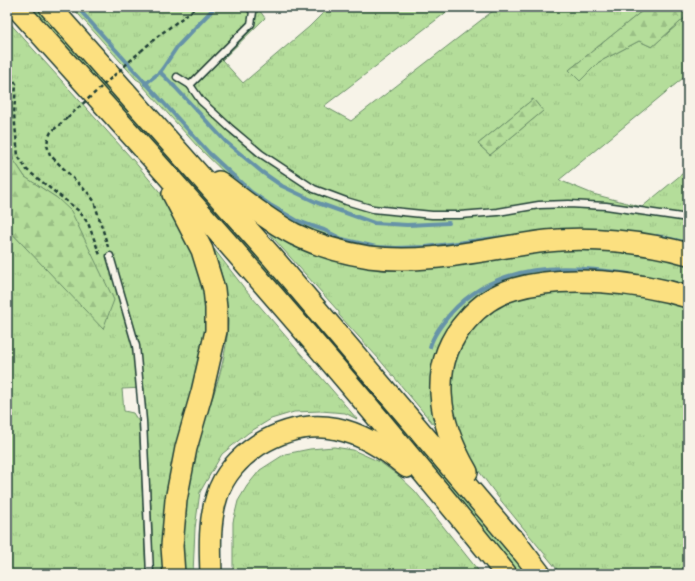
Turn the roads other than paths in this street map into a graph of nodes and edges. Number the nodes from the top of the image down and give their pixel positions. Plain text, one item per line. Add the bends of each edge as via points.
1 (16, 7) edge
2 (50, 7) edge
3 (249, 7) edge
4 (177, 77) dead end
5 (190, 85) junction
6 (176, 147) junction
7 (152, 157) junction
8 (688, 218) edge
9 (688, 254) edge
10 (110, 256) road end
11 (688, 298) edge
12 (467, 524) junction
13 (522, 551) junction
14 (150, 574) edge
15 (174, 574) edge
16 (210, 574) edge
17 (506, 574) edge
18 (540, 574) edge

1 - 7 highway
2 - 6 highway
3 - 5 lane via 253,12 251,24
4 - 5 lane
5 - 8 lane via 201,101 261,154 314,189 373,209 460,215 539,205 569,204 606,206
6 - 9 highway via 246,203 294,234 369,257 439,257 549,241 583,240 642,244
6 - 13 highway
7 - 12 highway via 335,367
7 - 15 highway via 202,250 214,289 216,308 216,331 186,448 176,500 172,546
10 - 14 lane via 136,346 143,421
11 - 13 highway via 651,289 603,282 532,284 499,294 484,304 462,325 452,339 441,380 440,395 447,429 474,485
12 - 16 highway via 391,453 349,432 317,426 302,427 284,432 249,450 226,477 217,495 212,518
12 - 17 highway
13 - 18 highway

